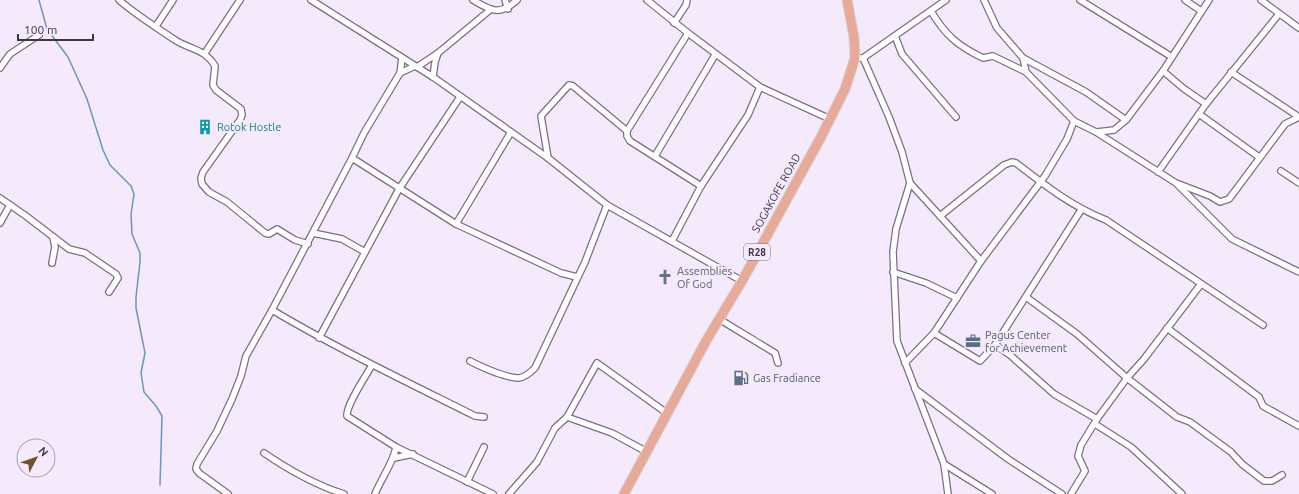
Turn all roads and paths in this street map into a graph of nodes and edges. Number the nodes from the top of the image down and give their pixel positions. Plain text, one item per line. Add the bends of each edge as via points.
1 (119, 0) edge
2 (173, 0) edge
3 (240, 0) edge
4 (311, 0) edge
5 (474, 0) edge
6 (505, 0) edge
7 (517, 0) edge
8 (647, 0) edge
9 (687, 0) edge
10 (848, 0) edge
11 (946, 0) edge
12 (984, 0) edge
13 (1080, 0) edge
14 (1185, 0) edge
15 (1209, 0) edge
16 (1261, 0) edge
17 (508, 9) junction
18 (490, 10) junction
19 (931, 11) junction
20 (1201, 11) junction
21 (1279, 14) junction
22 (674, 23) junction
23 (156, 26) junction
24 (1299, 28) edge
25 (688, 33) junction
26 (39, 35) dead end
27 (895, 36) junction
28 (204, 53) junction
29 (438, 53) junction
30 (715, 55) junction
31 (1172, 57) junction
32 (402, 58) junction
33 (859, 58) junction
34 (1023, 58) junction
35 (416, 67) junction
36 (0, 68) edge
37 (1163, 71) junction
38 (1026, 72) junction
39 (1231, 72) junction
40 (400, 73) junction
41 (433, 78) junction
42 (760, 87) junction
43 (460, 97) junction
44 (1206, 104) junction
45 (1199, 114) junction
46 (956, 117) dead end
47 (830, 119) junction
48 (1126, 120) junction
49 (1074, 121) junction
50 (627, 131) junction
51 (511, 132) junction
52 (1096, 132) junction
53 (655, 156) junction
54 (1259, 157) junction
55 (352, 158) junction
56 (548, 158) junction
57 (1281, 171) dead end
58 (1158, 172) junction
59 (910, 183) junction
60 (1041, 183) junction
61 (1176, 183) junction
62 (1299, 183) edge
63 (701, 186) junction
64 (400, 189) junction
65 (0, 198) edge
66 (607, 204) junction
67 (10, 205) junction
68 (1081, 210) junction
69 (940, 216) junction
70 (0, 223) edge
71 (456, 224) junction
72 (312, 233) junction
73 (53, 236) junction
74 (672, 241) junction
75 (308, 244) junction
76 (365, 252) junction
77 (981, 261) junction
78 (52, 264) dead end
79 (893, 272) junction
80 (1299, 272) edge
81 (577, 277) junction
82 (742, 281) junction
83 (1201, 284) junction
84 (109, 292) dead end
85 (1026, 297) junction
86 (957, 298) junction
87 (272, 310) junction
88 (719, 319) junction
89 (1263, 326) dead end
90 (1167, 328) junction
91 (934, 333) junction
92 (319, 338) junction
93 (995, 345) junction
94 (470, 361) dead end
95 (778, 363) dead end
96 (905, 363) junction
97 (372, 366) junction
98 (1127, 378) junction
99 (914, 389) junction
100 (668, 414) junction
101 (484, 417) dead end
102 (567, 417) junction
103 (1096, 422) junction
104 (1299, 426) edge
105 (396, 447) junction
106 (484, 447) dead end
107 (647, 452) junction
108 (264, 453) dead end
109 (413, 454) junction
110 (394, 458) junction
111 (944, 464) junction
112 (1282, 475) dead end
113 (467, 482) junction
114 (228, 494) edge
115 (344, 494) edge
116 (375, 494) edge
117 (493, 494) edge
118 (509, 494) edge
119 (624, 494) edge
120 (948, 494) edge
121 (992, 494) edge
122 (1062, 494) edge
123 (1071, 494) edge
124 (1182, 494) edge

1 - 23 street
2 - 23 street
3 - 28 street
4 - 32 street
5 - 18 street
6 - 17 street
7 - 17 street
8 - 22 street
9 - 22 street
10 - 33 main road, SOGAKOFE ROAD / R28
11 - 19 street
12 - 34 street via 998,28
13 - 31 street
14 - 20 street
15 - 20 street
16 - 21 street
17 - 18 street
18 - 29 street
19 - 27 street
19 - 38 street via 941,29 951,39 983,58 993,56
20 - 31 street
21 - 24 street
21 - 39 street
22 - 25 street
23 - 28 street via 187,47
25 - 30 street
25 - 50 street
26 - 36 street via 10,54
27 - 33 street
27 - 46 street via 902,54
28 - 75 street via 215,66 213,85 216,90 238,106 242,115 203,172 202,184 209,192 227,202 265,232 269,234 277,229 295,240
29 - 35 street
29 - 41 street
30 - 42 street
30 - 53 street
31 - 37 street
32 - 35 street
32 - 40 street
33 - 47 main road, SOGAKOFE ROAD / R28
33 - 59 street via 891,124
34 - 38 street
34 - 48 street via 1086,92
35 - 40 street
35 - 41 street
37 - 44 street
37 - 48 street
38 - 49 street
39 - 44 street
39 - 54 street via 1299,117 1285,124
40 - 55 street
41 - 43 street
42 - 47 street
42 - 63 street via 748,115
43 - 51 street
43 - 64 street
44 - 45 street
45 - 54 street
45 - 58 street
47 - 82 main road, SOGAKOFE ROAD / R28
48 - 52 street via 1114,130
49 - 52 street
49 - 60 street via 1067,139
50 - 53 street via 626,136 630,141
50 - 56 street via 569,85 541,116
51 - 56 street
51 - 71 street
52 - 58 street
53 - 63 street
54 - 61 street via 1225,202
55 - 64 street
55 - 72 street
56 - 66 street
57 - 62 street
58 - 61 street
59 - 69 street
59 - 79 street via 896,229
60 - 68 street
60 - 69 street via 1012,162 1004,165
60 - 77 street
61 - 80 street via 1232,238
63 - 74 street
64 - 71 street
64 - 76 street
65 - 67 street
66 - 74 street
66 - 81 street
67 - 70 street
67 - 73 street
68 - 83 street via 1106,220
68 - 85 street
69 - 77 street
71 - 81 street via 561,273
72 - 75 street
72 - 76 street via 342,239
73 - 78 street via 55,247
73 - 84 street via 69,250 85,253 116,274 118,278
74 - 82 street
75 - 87 street
76 - 92 street
77 - 86 street
79 - 86 street via 926,283
79 - 96 street via 897,341
81 - 94 street via 532,371 525,376 511,379
82 - 88 main road, SOGAKOFE ROAD / R28
83 - 89 street
83 - 90 street
85 - 93 street
85 - 98 street via 1077,334
86 - 91 street
87 - 92 street
87 - 114 street via 246,356 232,399 217,431 197,464 196,469 199,473
88 - 95 street via 775,353
88 - 100 main road, SOGAKOFE ROAD / R28
90 - 98 street
90 - 104 street via 1259,397 1263,406
91 - 93 street via 980,361
91 - 96 street
92 - 97 street
93 - 103 street via 1054,394
96 - 99 street
97 - 101 street via 476,416
97 - 105 street via 347,416
98 - 103 street
98 - 112 street via 1177,417 1190,422 1231,452 1264,481 1272,481
99 - 111 street
99 - 122 street via 1008,459
100 - 102 street via 597,363
100 - 107 main road, SOGAKOFE ROAD / R28
102 - 107 street via 612,433
102 - 118 street via 555,428 537,462
103 - 123 street via 1081,445 1078,456 1084,471
103 - 124 street via 1131,447
105 - 109 street
105 - 110 street
106 - 113 street
107 - 119 main road, SOGAKOFE ROAD / R28
108 - 115 street via 294,473
109 - 110 street
109 - 113 street
110 - 116 street
111 - 120 street
111 - 121 street
113 - 117 street

